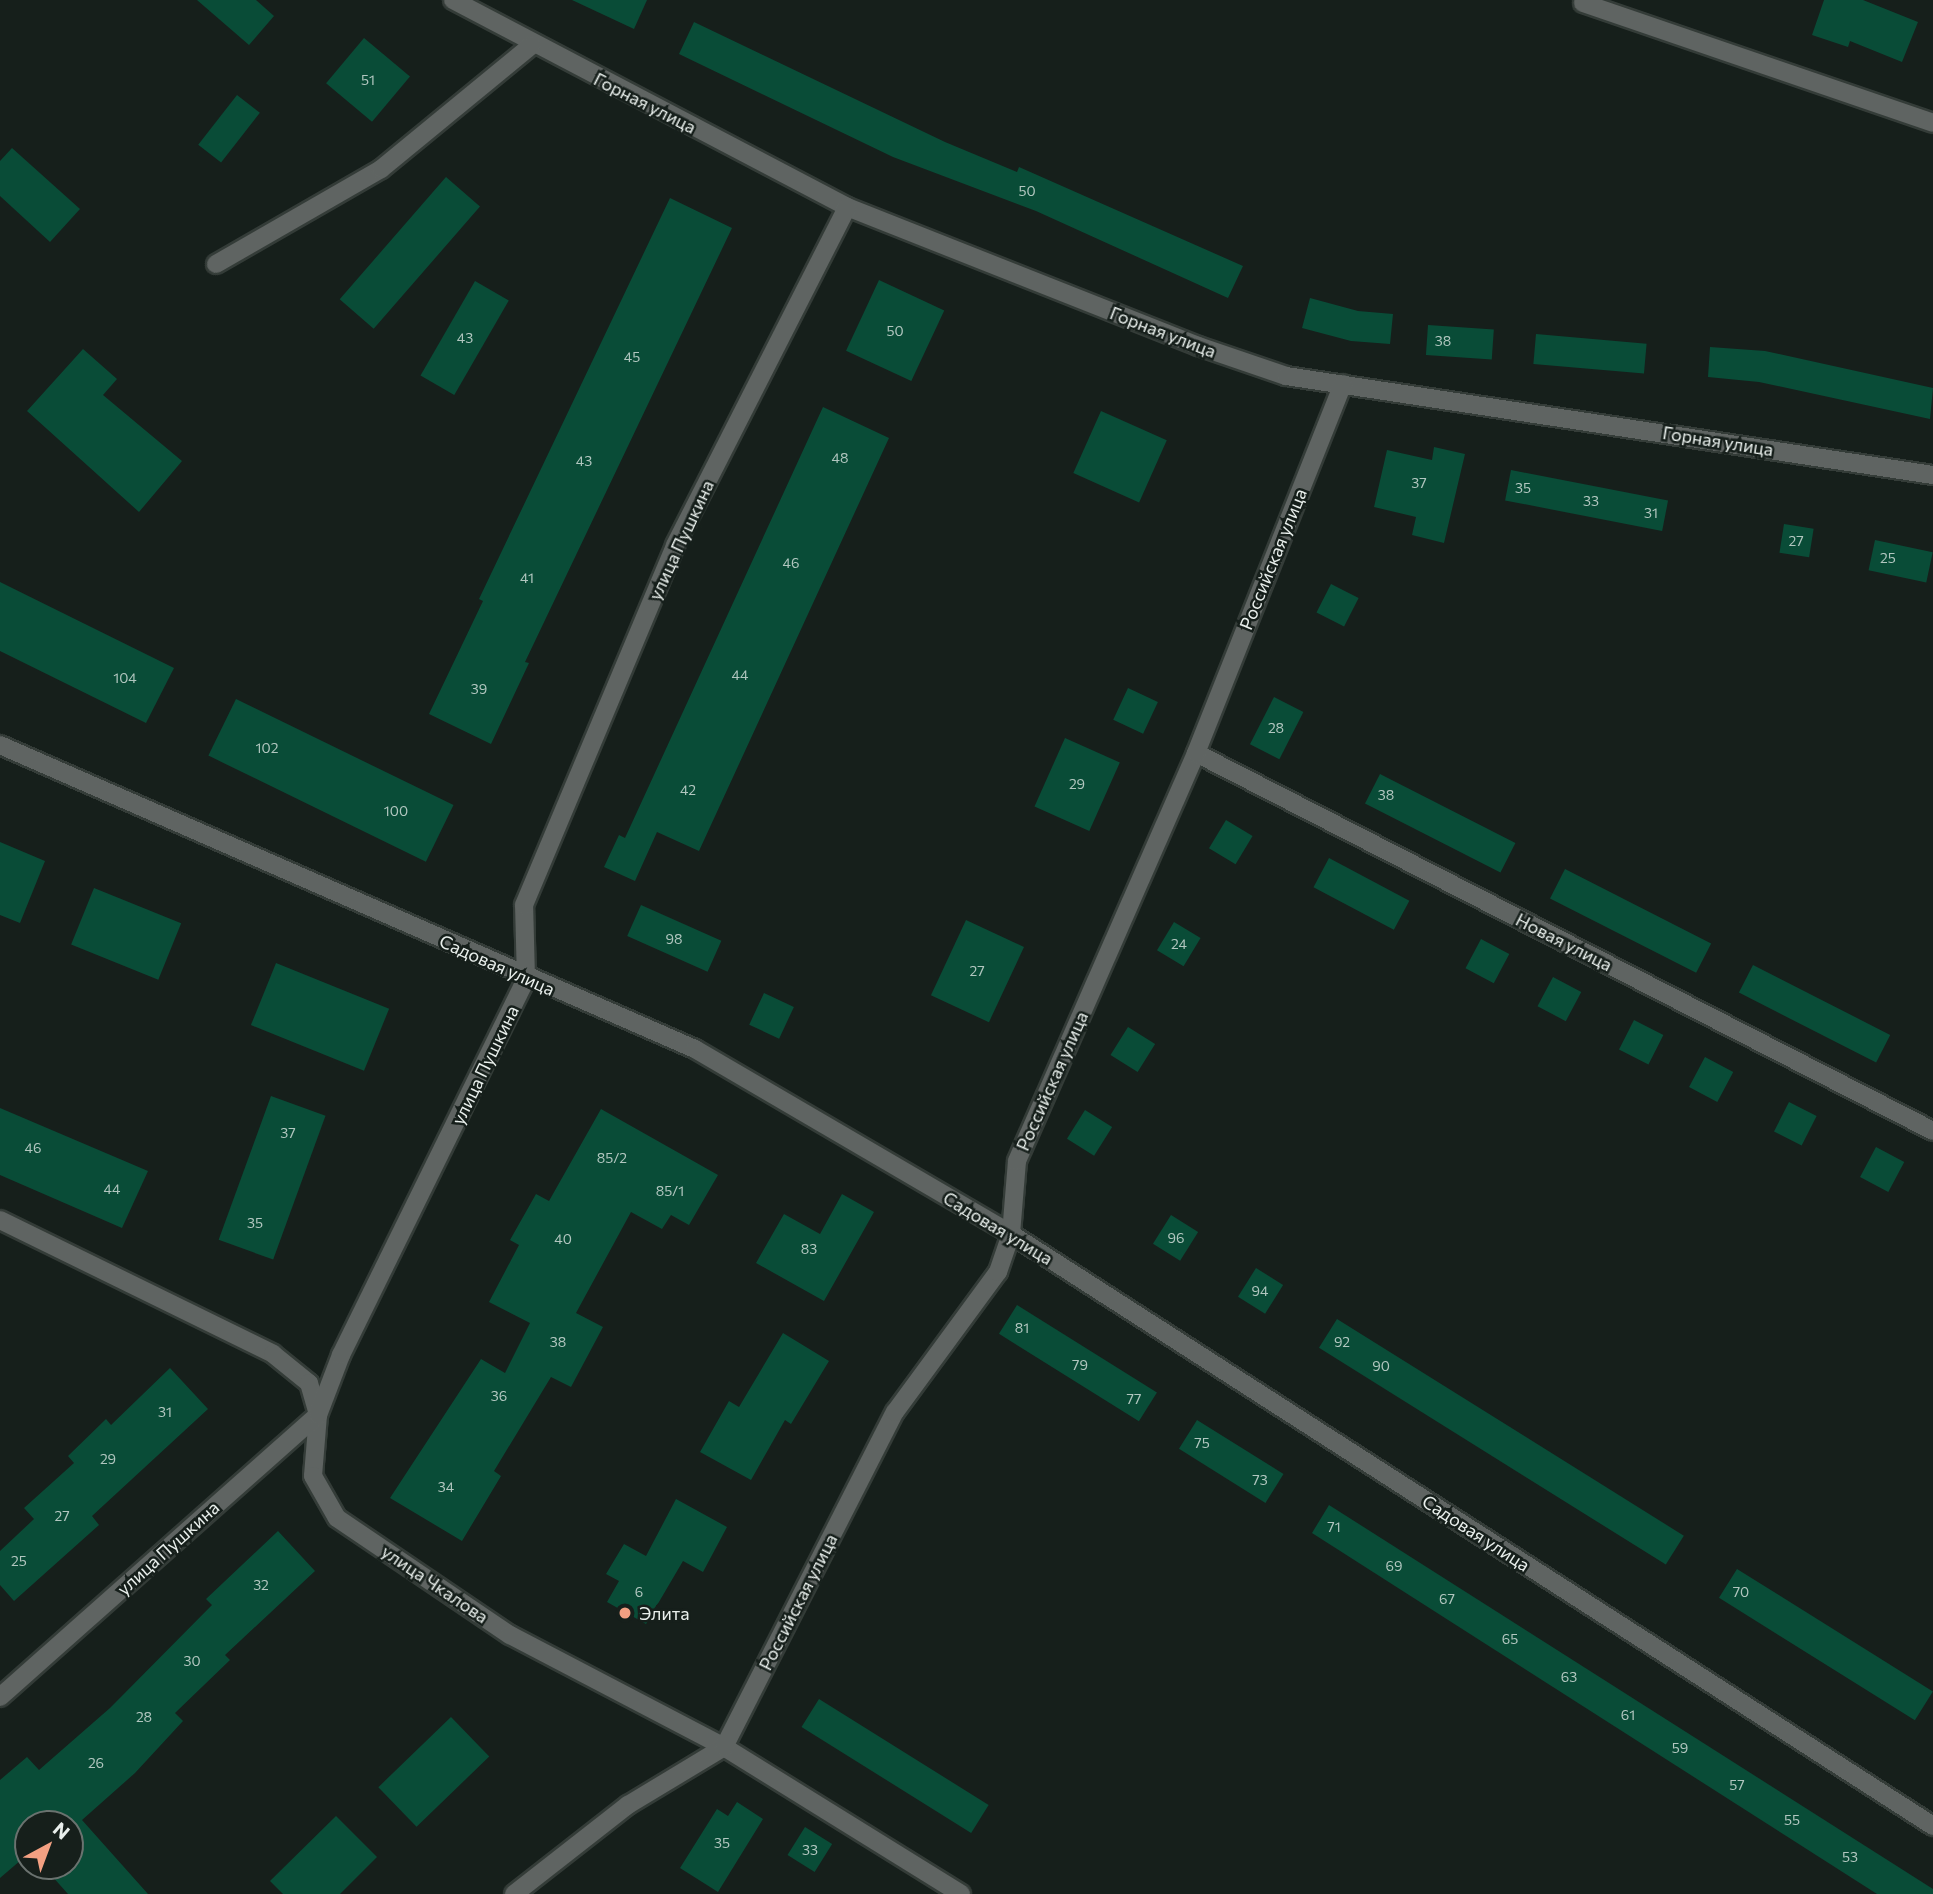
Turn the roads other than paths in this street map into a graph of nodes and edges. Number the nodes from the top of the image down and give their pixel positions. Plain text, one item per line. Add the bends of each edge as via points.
1 (453, 0) edge
2 (1583, 3) dead end
3 (532, 45) junction
4 (1933, 123) edge
5 (847, 207) junction
6 (216, 264) dead end
7 (1343, 384) junction
8 (1933, 475) edge
9 (0, 745) edge
10 (1196, 753) junction
11 (526, 979) junction
12 (1933, 1131) edge
13 (0, 1220) edge
14 (1011, 1234) junction
15 (318, 1415) junction
16 (0, 1697) edge
17 (724, 1747) junction
18 (1933, 1826) edge
19 (514, 1894) edge
20 (961, 1894) edge

1 - 3 street, Горная улица
2 - 4 street
3 - 5 street, Горная улица
3 - 6 street via 381,169
5 - 7 street, Горная улица via 1198,346 1286,376
5 - 11 street, улица Пушкина via 676,545 524,905
7 - 8 street, Горная улица
7 - 10 street, Российская улица
9 - 11 street, Садовая улица
10 - 12 street, Новая улица
10 - 14 street, Российская улица via 1017,1161
11 - 14 street, Садовая улица via 695,1049
11 - 15 street, улица Пушкина via 341,1355
13 - 15 street, улица Чкалова via 273,1354 309,1384
14 - 17 street, Российская улица via 998,1272 895,1412
14 - 18 street, Садовая улица
15 - 16 street, улица Пушкина
15 - 17 street, улица Чкалова via 313,1476 337,1518 510,1635
17 - 19 street via 628,1805
17 - 20 street, улица Чкалова

